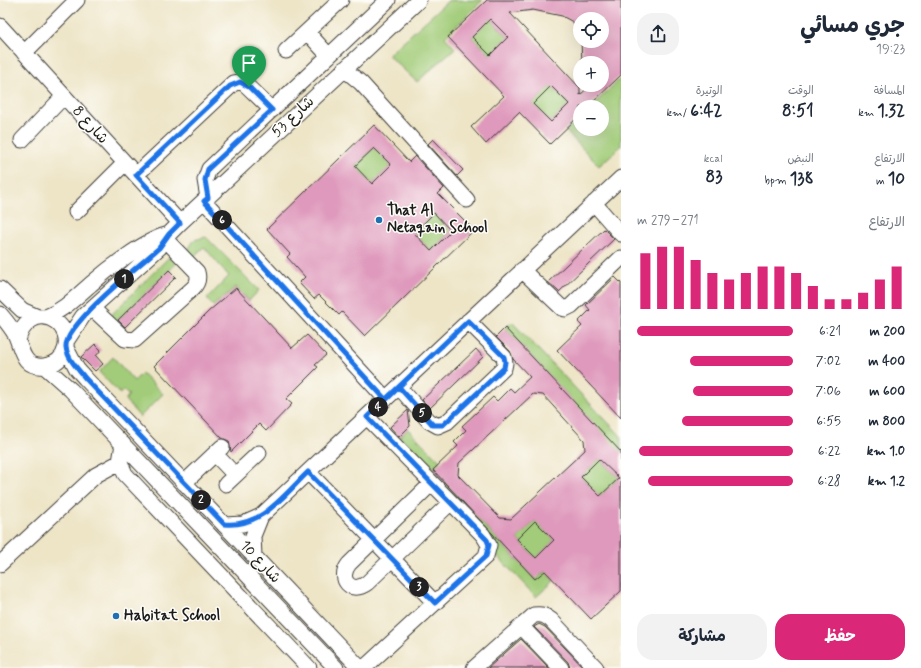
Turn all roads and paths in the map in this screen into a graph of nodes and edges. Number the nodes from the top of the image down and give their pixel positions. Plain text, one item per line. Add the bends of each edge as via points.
1 (77, 0) edge
2 (341, 0) edge
3 (388, 0) edge
4 (415, 1) edge
5 (0, 26) edge
6 (307, 32) junction
7 (286, 51) dead end
8 (24, 53) junction
9 (329, 56) junction
10 (344, 69) junction
11 (64, 96) junction
12 (286, 96) junction
13 (311, 100) junction
14 (272, 110) junction
15 (22, 140) dead end
16 (125, 163) junction
17 (136, 175) junction
18 (621, 178) edge
19 (206, 200) junction
20 (467, 200) dead end
21 (594, 203) junction
22 (76, 212) dead end
23 (180, 223) junction
24 (621, 234) edge
25 (167, 237) junction
26 (621, 258) edge
27 (522, 270) junction
28 (0, 289) edge
29 (92, 308) junction
30 (0, 314) edge
31 (42, 317) junction
32 (468, 321) junction
33 (18, 341) junction
34 (66, 344) junction
35 (44, 366) junction
36 (399, 387) junction
37 (386, 400) junction
38 (367, 417) junction
39 (123, 444) junction
40 (259, 453) dead end
41 (120, 462) junction
42 (308, 472) junction
43 (184, 482) junction
44 (432, 483) junction
45 (450, 503) junction
46 (261, 516) junction
47 (224, 524) junction
48 (373, 540) junction
49 (254, 556) junction
50 (392, 559) junction
51 (0, 564) edge
52 (435, 603) junction
53 (521, 626) junction
54 (308, 668) edge
55 (336, 668) edge
56 (360, 668) edge
57 (364, 668) edge
58 (474, 668) edge
59 (561, 668) edge
60 (596, 668) edge

1 - 8 street
2 - 6 street
3 - 9 street
4 - 10 street, شارع 53
5 - 8 street, شارع 8
6 - 7 street
6 - 9 street
8 - 11 street, شارع 8
9 - 12 street
10 - 13 street, شارع 53
10 - 20 street via 361,83
11 - 15 street
11 - 16 street, شارع 8
12 - 13 street
12 - 14 street
13 - 19 street, شارع 53
14 - 17 street via 245,84 234,83
14 - 19 street via 208,169 205,180
16 - 17 street, شارع 8
16 - 22 street
17 - 23 street, شارع 8
18 - 21 street
19 - 23 street, شارع 53
19 - 37 street
21 - 24 street
21 - 27 street
23 - 25 street, شارع 53
25 - 29 street, شارع 53
25 - 29 street via 197,272 199,278 193,288 135,340 130,341
25 - 31 street, شارع 53 via 159,237 139,249 97,279 62,310
26 - 27 street via 565,309
27 - 32 street
28 - 31 street via 22,310
29 - 34 street, شارع 53 via 77,323
30 - 33 street
31 - 33 street via 23,326
31 - 34 street via 60,325 65,332
32 - 36 street
32 - 36 street via 504,357 504,368 447,422 438,426 429,422
33 - 35 street via 19,349 28,362
34 - 35 street via 58,360
34 - 43 street, شارع 10 via 77,369
35 - 39 street, شارع 10
36 - 37 street
37 - 38 street
38 - 42 street
38 - 44 street
39 - 41 street
39 - 55 street, شارع 10
40 - 43 street via 231,479 218,450
41 - 51 street via 96,474
41 - 54 street via 129,480
42 - 46 street
42 - 48 street
43 - 47 street, شارع 10
44 - 45 street
44 - 48 street
45 - 50 street
45 - 52 street via 487,540 489,551
46 - 47 street via 243,524
46 - 49 street via 253,536
47 - 49 street, شارع 10
48 - 50 street
48 - 50 street via 344,570 343,577 347,584 361,588
49 - 56 street, شارع 10
50 - 52 street
52 - 57 street
53 - 58 street
53 - 59 street
53 - 60 street via 534,615 546,615

